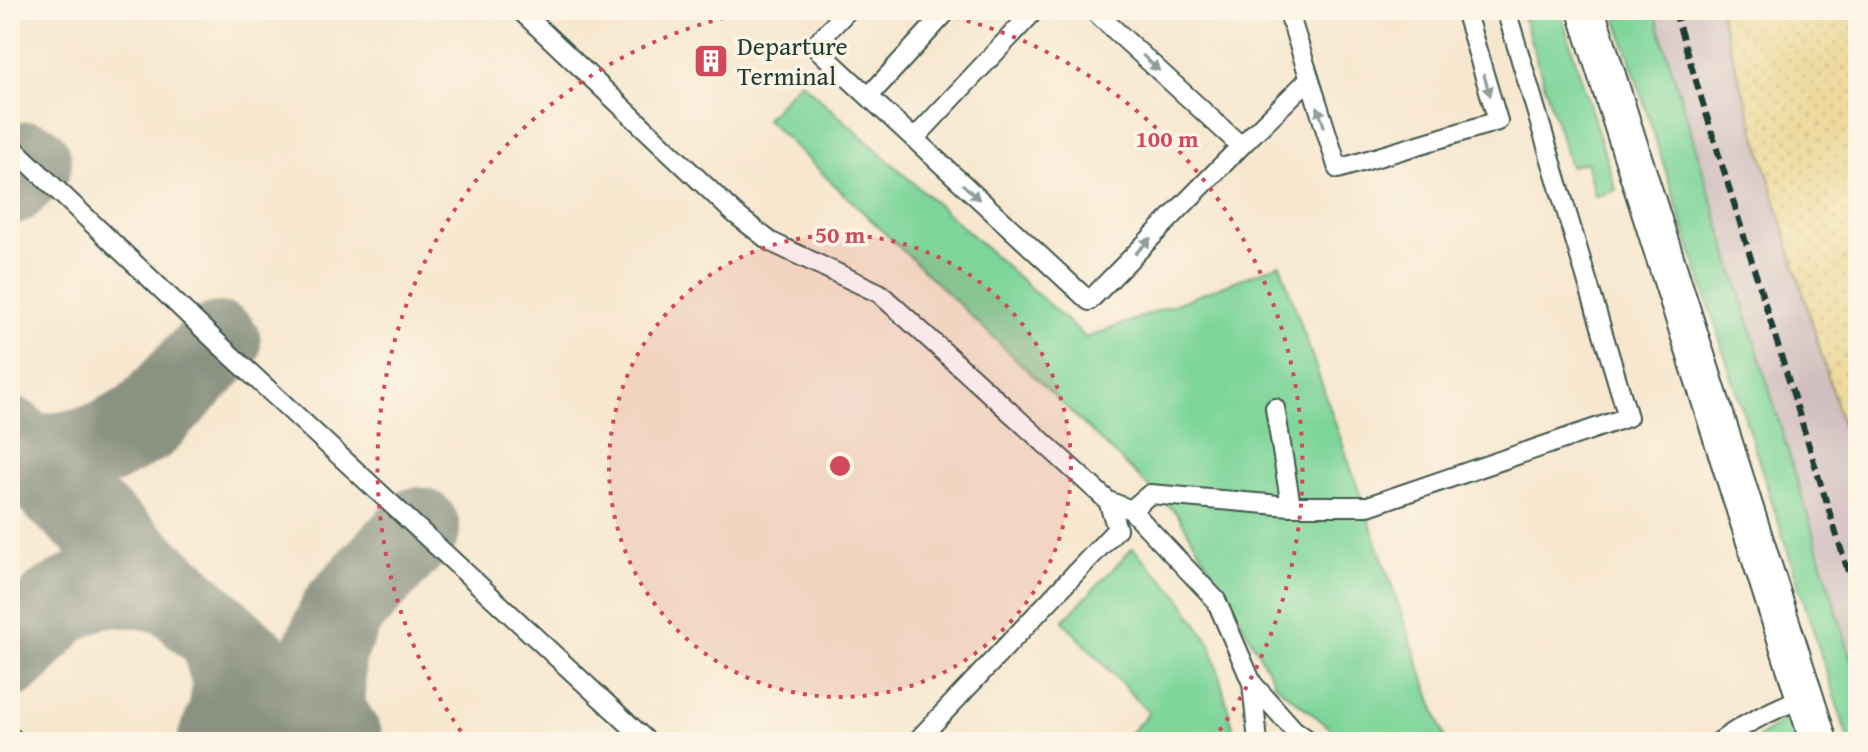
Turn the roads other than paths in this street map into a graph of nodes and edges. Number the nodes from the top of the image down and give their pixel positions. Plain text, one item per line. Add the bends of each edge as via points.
1 (520, 10) edge
2 (848, 10) edge
3 (948, 10) edge
4 (1035, 10) edge
5 (1093, 10) edge
6 (1465, 10) edge
7 (1506, 10) edge
8 (1586, 10) edge
9 (1287, 11) edge
10 (1309, 79) junction
11 (869, 96) junction
12 (914, 139) junction
13 (10, 145) edge
14 (1241, 146) junction
15 (1275, 408) dead end
16 (1108, 501) junction
17 (1291, 506) junction
18 (1131, 510) junction
19 (1252, 683) junction
20 (1805, 697) junction
21 (10, 736) edge
22 (17, 742) edge
23 (648, 742) edge
24 (916, 742) edge
25 (1258, 742) edge
26 (1311, 742) edge
27 (1719, 742) edge
28 (1819, 742) edge

1 - 16 lane via 735,214 771,242 879,293
2 - 11 lane via 814,46
3 - 11 lane
4 - 12 lane
5 -> 14 lane
6 -> 10 lane via 1498,121 1338,169
7 - 17 lane via 1628,417 1368,506
8 - 20 street
9 - 10 lane
10 - 14 lane
11 - 12 lane
12 -> 14 lane via 1089,301
13 - 23 lane
15 - 17 lane
16 - 18 lane
16 - 24 lane via 1117,529
17 - 18 lane via 1150,494
18 - 19 lane via 1216,600
19 - 25 lane
19 - 26 lane
20 - 27 lane via 1739,727
20 - 28 street
21 - 22 lane

